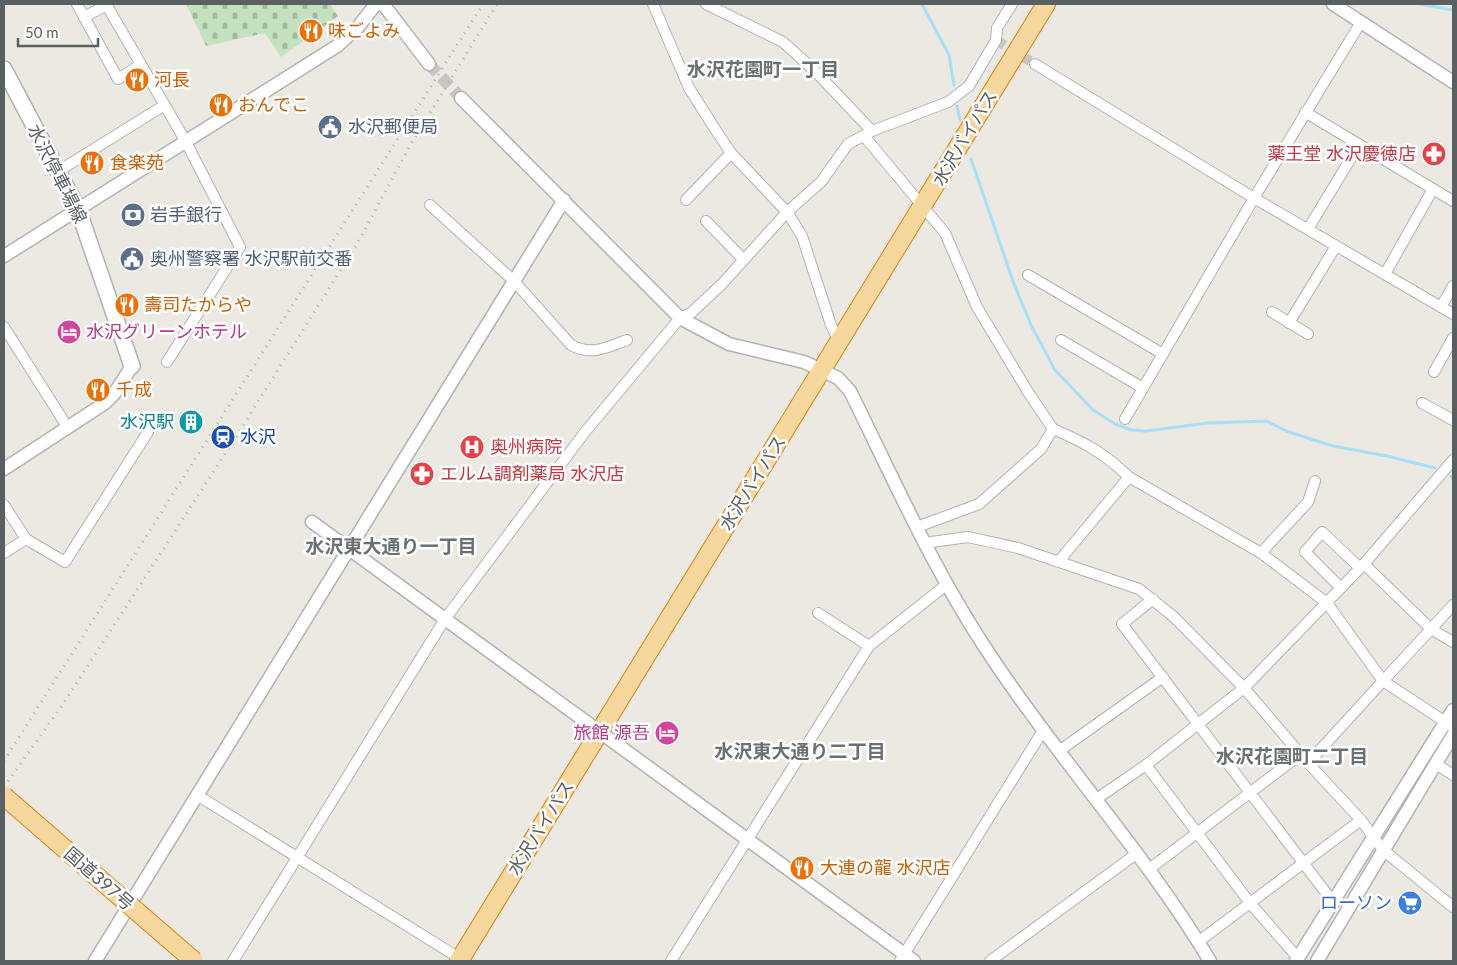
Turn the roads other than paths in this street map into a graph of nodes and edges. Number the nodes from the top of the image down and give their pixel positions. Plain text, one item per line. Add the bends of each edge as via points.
1 (77, 4) edge
2 (106, 4) edge
3 (376, 4) edge
4 (383, 4) edge
5 (653, 4) edge
6 (706, 4) edge
7 (1012, 4) edge
8 (1046, 4) edge
9 (1333, 4) edge
10 (84, 17) junction
11 (1360, 22) junction
12 (429, 64) tunnel mouth
13 (1035, 64) tunnel mouth
14 (140, 65) junction
15 (4, 69) edge
16 (1453, 82) edge
17 (461, 98) tunnel mouth
18 (163, 106) junction
19 (1305, 112) junction
20 (868, 134) junction
21 (186, 142) junction
22 (1360, 145) junction
23 (731, 154) junction
24 (57, 172) junction
25 (1433, 189) junction
26 (1254, 198) junction
27 (564, 200) junction
28 (686, 200) dead end
29 (1453, 201) edge
30 (430, 205) dead end
31 (923, 208) junction
32 (78, 209) junction
33 (786, 212) junction
34 (706, 221) dead end
35 (1308, 230) junction
36 (1336, 246) junction
37 (4, 256) edge
38 (743, 259) junction
39 (1384, 274) junction
40 (1028, 275) dead end
41 (514, 281) junction
42 (1453, 286) edge
43 (1441, 307) junction
44 (1272, 312) dead end
45 (1453, 314) edge
46 (680, 318) junction
47 (1289, 323) junction
48 (4, 327) edge
49 (1308, 334) dead end
50 (1453, 338) edge
51 (626, 340) dead end
52 (1061, 340) dead end
53 (840, 343) junction
54 (1163, 354) junction
55 (167, 362) dead end
56 (132, 366) joint
57 (823, 370) junction
58 (1434, 372) dead end
59 (1143, 388) junction
60 (1422, 403) dead end
61 (1125, 418) dead end
62 (1453, 420) edge
63 (68, 428) junction
64 (1053, 429) junction
65 (148, 432) dead end
66 (1453, 460) edge
67 (4, 469) edge
68 (1129, 477) junction
69 (1315, 481) dead end
70 (4, 505) edge
71 (312, 522) dead end
72 (917, 527) junction
73 (26, 539) junction
74 (924, 543) junction
75 (349, 548) junction
76 (4, 553) edge
77 (1261, 553) junction
78 (1059, 562) junction
79 (1362, 566) junction
80 (946, 585) junction
81 (1341, 588) junction
82 (1153, 599) junction
83 (1327, 604) junction
84 (1453, 605) edge
85 (818, 613) dead end
86 (445, 619) junction
87 (1431, 629) junction
88 (1453, 642) edge
89 (869, 646) junction
90 (1163, 677) junction
91 (1383, 681) junction
92 (1244, 688) junction
93 (1453, 710) edge
94 (1200, 723) junction
95 (1450, 724) edge
96 (1044, 729) junction
97 (600, 732) junction
98 (1453, 735) edge
99 (1059, 751) junction
100 (1305, 759) junction
101 (1436, 764) junction
102 (1146, 765) junction
103 (1453, 775) edge
104 (1251, 793) junction
105 (197, 795) junction
106 (4, 796) edge
107 (1095, 800) junction
108 (1361, 820) junction
109 (1198, 833) junction
110 (1374, 837) junction
111 (747, 838) junction
112 (1384, 850) junction
113 (1136, 854) junction
114 (296, 856) junction
115 (1304, 862) junction
116 (1148, 870) junction
117 (1334, 902) junction
118 (1250, 903) junction
119 (1453, 907) edge
120 (1198, 942) junction
121 (907, 959) edge
122 (461, 960) edge
123 (1297, 960) edge
124 (95, 961) edge
125 (194, 961) edge
126 (233, 961) edge
127 (671, 961) edge
128 (990, 961) edge
129 (1210, 961) edge
130 (1317, 961) edge

1 - 10 street
2 - 10 street
2 - 14 street
3 - 21 street via 337,46
4 - 12 street
5 - 23 street via 688,88
6 - 20 street via 783,42 820,76
7 - 20 street via 997,28 996,40 969,86 948,102
8 - 31 highway, 水沢バイパス
9 - 11 street
10 - 14 street via 118,79
11 - 16 street
11 - 19 street
13 - 26 street
14 - 18 street
15 - 24 main road, 水沢停車場線
17 - 27 street
18 - 21 street
18 - 24 street
19 - 22 street
19 - 26 street
20 - 31 street
20 - 33 street via 848,144 821,182
21 - 32 street
21 - 55 street via 240,247
22 - 25 street
22 - 35 street
23 - 28 street
23 - 33 street
24 - 32 main road, 水沢停車場線
25 - 29 street
25 - 39 street
26 - 35 street
26 - 54 street
27 - 41 street
27 - 46 street
30 - 41 street
31 - 53 highway, 水沢バイパス
31 - 64 street via 945,233 977,307
32 - 37 street
32 - 56 main road, 水沢停車場線
33 - 38 street
33 - 53 street via 802,236
34 - 38 street
35 - 36 street
36 - 39 street
36 - 47 street
38 - 46 street via 722,284 691,313
39 - 43 street
40 - 54 street
41 - 51 street via 571,346 595,352
41 - 75 street
42 - 43 street
43 - 45 street
44 - 47 street
46 - 57 street via 729,344 785,356
46 - 86 street via 585,432
47 - 49 street
48 - 63 street
50 - 58 street
52 - 59 street
53 - 57 highway, 水沢バイパス
54 - 59 street
56 - 63 street via 105,403
57 - 72 street via 838,378 850,391
57 - 97 highway, 水沢バイパス
59 - 61 street
60 - 62 street
63 - 67 street
64 - 68 street via 1088,444
64 - 72 street via 1041,449 979,504
65 - 73 street via 64,562
66 - 79 street
68 - 77 street
68 - 78 street
69 - 77 street via 1308,502
70 - 73 street
71 - 75 street
72 - 74 street
73 - 76 street
74 - 78 street via 968,537 1018,548
74 - 80 street
75 - 86 street
75 - 105 street
77 - 83 street
78 - 82 street via 1139,589
79 - 81 street
79 - 81 street via 1322,532 1305,552
79 - 87 street
80 - 89 street
80 - 96 street via 992,659
81 - 83 street
82 - 90 street via 1122,624
82 - 92 street
83 - 91 street
83 - 92 street
84 - 87 street
85 - 89 street
86 - 97 street
86 - 114 street
87 - 88 street
87 - 91 street
89 - 111 street
90 - 94 street
90 - 99 street
91 - 95 street
91 - 100 street
92 - 94 street
92 - 100 street
93 - 95 street
94 - 102 street
94 - 104 street
95 - 110 street
96 - 99 street
96 - 121 street
97 - 111 street
97 - 122 highway, 水沢バイパス
98 - 101 street
99 - 107 street
100 - 104 street
100 - 108 street
101 - 103 street
101 - 112 street
102 - 107 street
102 - 109 street
104 - 109 street
104 - 115 street
105 - 114 street
105 - 124 street
106 - 125 highway, 国道397号, bridge
107 - 113 street
108 - 110 street
108 - 115 street
109 - 116 street
109 - 118 street
110 - 112 street
110 - 117 street
111 - 121 street
111 - 127 street
112 - 119 street
112 - 130 street
113 - 116 street
113 - 128 street
114 - 122 street
114 - 126 street
115 - 117 street
115 - 118 street
116 - 120 street
117 - 123 street
118 - 120 street
118 - 123 street
120 - 129 street

